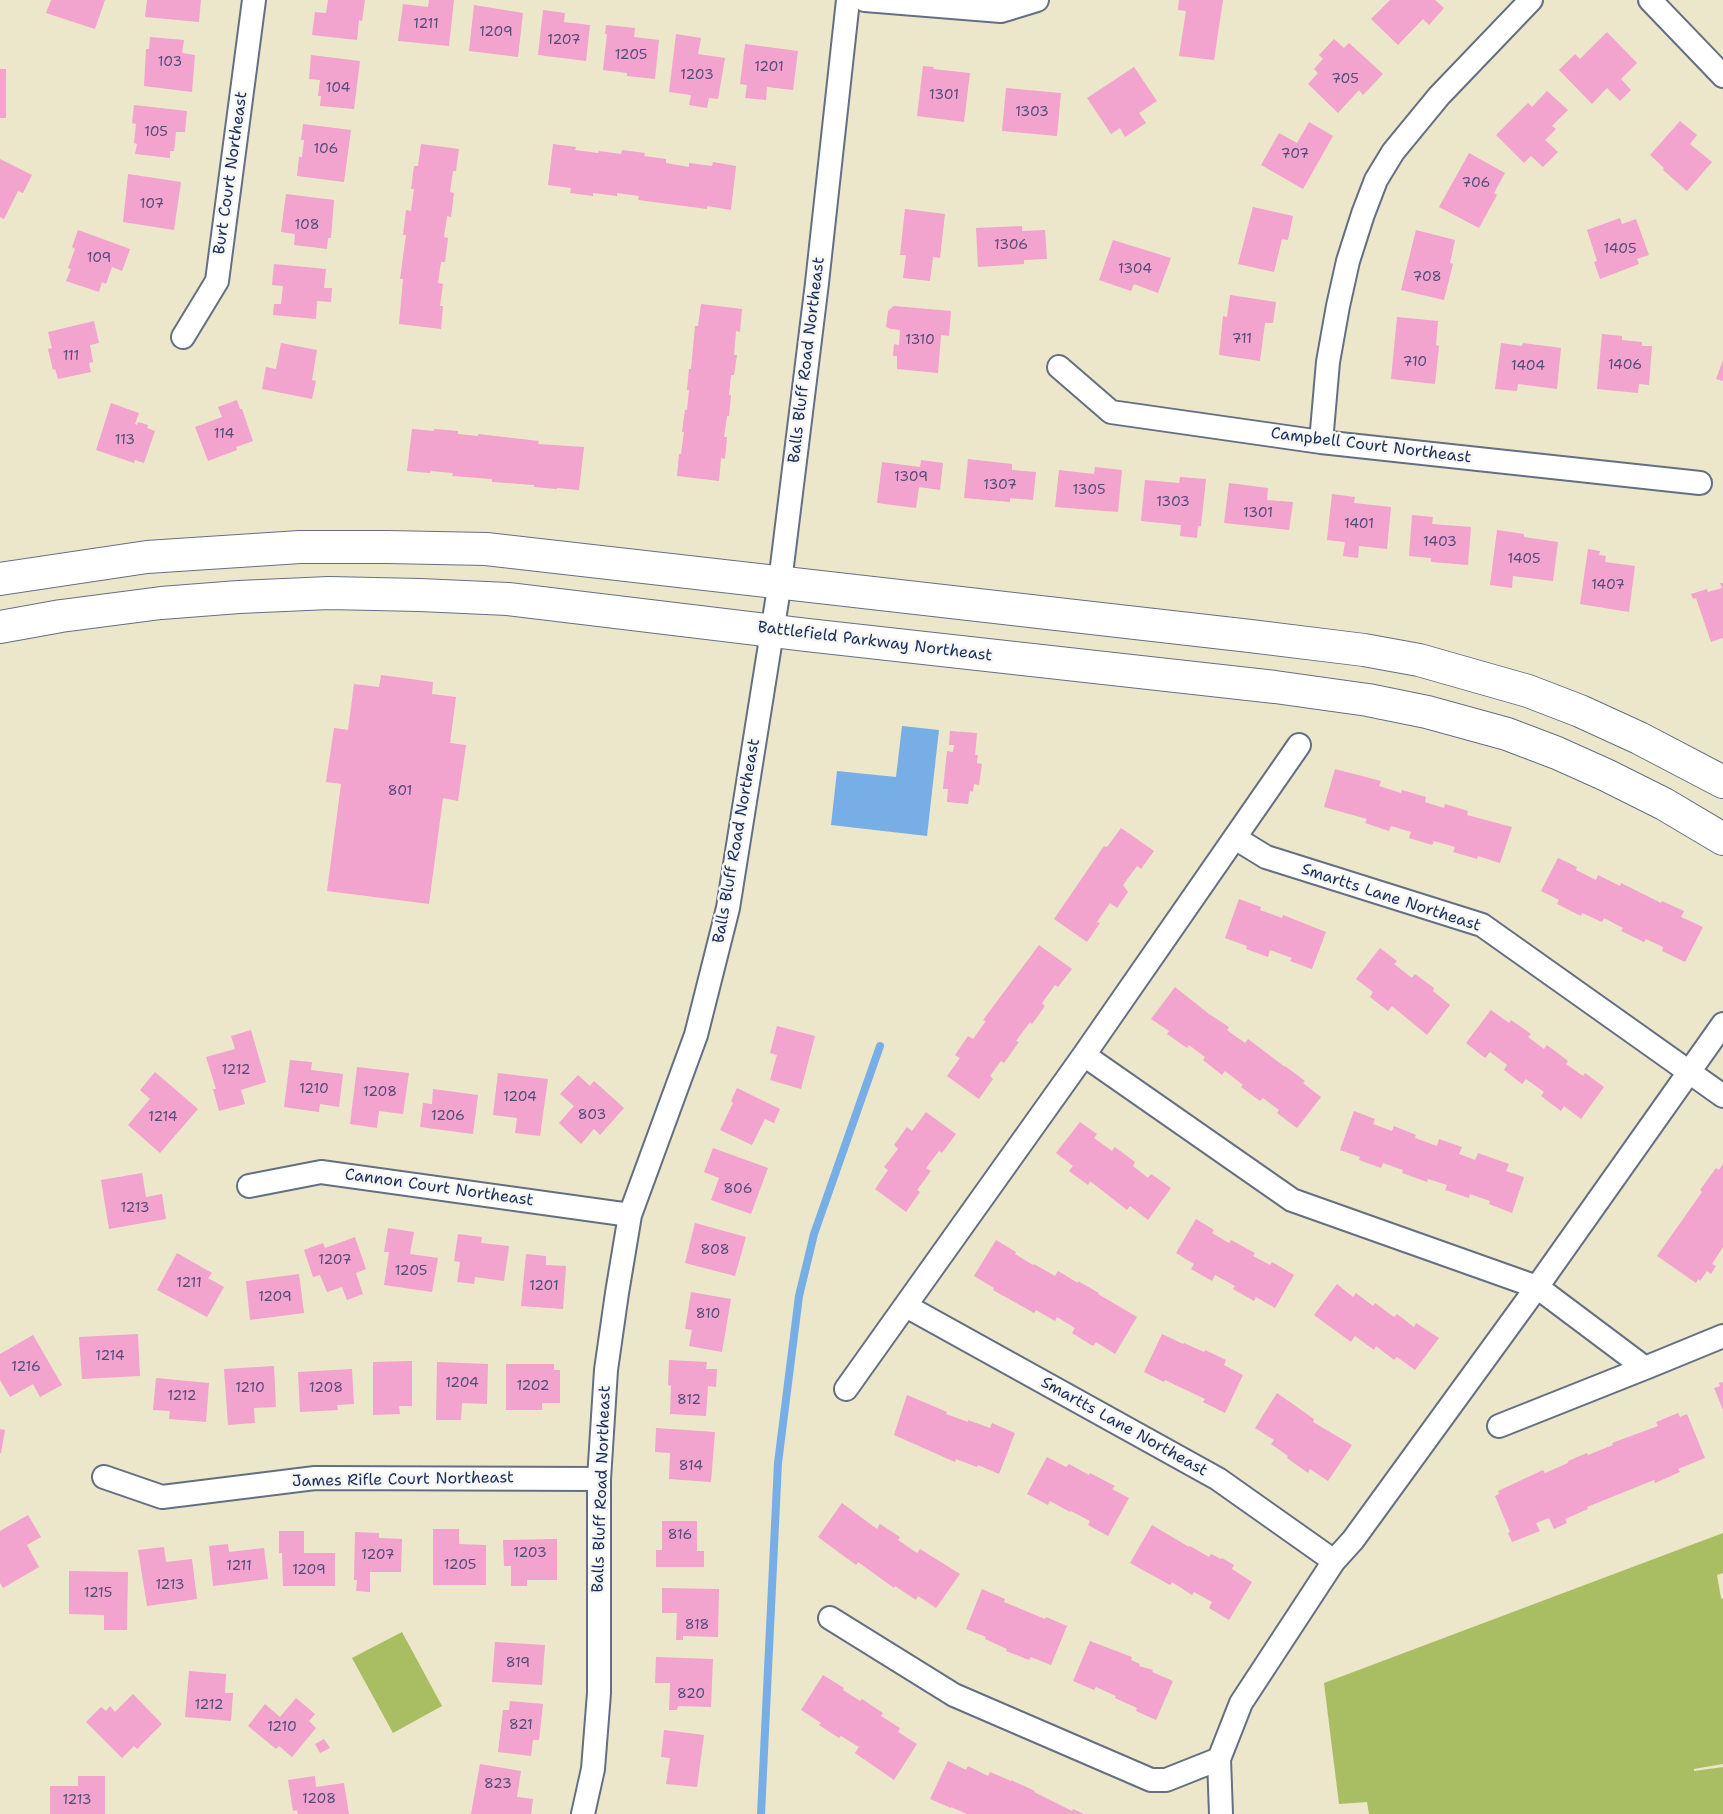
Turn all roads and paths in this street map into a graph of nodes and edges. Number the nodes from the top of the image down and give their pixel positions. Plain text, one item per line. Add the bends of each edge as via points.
1 (254, 0) edge
2 (848, 0) edge
3 (865, 0) edge
4 (1037, 0) edge
5 (1531, 0) edge
6 (1650, 0) edge
7 (1723, 76) edge
8 (183, 337) dead end
9 (1059, 367) dead end
10 (1321, 442) junction
11 (1700, 483) dead end
12 (0, 579) edge
13 (780, 582) junction
14 (0, 627) edge
15 (773, 630) junction
16 (1299, 745) dead end
17 (1723, 782) edge
18 (1235, 838) junction
19 (1723, 839) edge
20 (1723, 1024) edge
21 (1084, 1055) junction
22 (1688, 1071) junction
23 (1723, 1096) edge
24 (249, 1186) dead end
25 (630, 1215) junction
26 (1537, 1287) junction
27 (906, 1306) junction
28 (1723, 1336) edge
29 (1645, 1368) junction
30 (846, 1389) dead end
31 (1499, 1426) dead end
32 (104, 1477) dead end
33 (599, 1479) junction
34 (1334, 1562) junction
35 (830, 1618) dead end
36 (1219, 1759) junction
37 (583, 1814) edge
38 (1221, 1814) edge

1 - 8 street, Burt Court Northeast via 217,281
2 - 13 street, Balls Bluff Road Northeast
3 - 4 street via 1001,11
5 - 10 street via 1439,96 1393,152 1376,180 1348,261 1338,306
6 - 7 street
9 - 10 street, Campbell Court Northeast via 1110,412
10 - 11 street, Campbell Court Northeast
12 - 13 main road via 147,558 300,547 387,547 486,549
13 - 15 street, Balls Bluff Road Northeast
13 - 17 main road via 1289,640 1419,660 1528,691 1580,711
14 - 15 main road, Battlefield Parkway Northeast via 161,603 329,593 508,599
15 - 19 main road, Battlefield Parkway Northeast via 1275,687 1427,712 1507,734 1557,753 1664,804
15 - 25 street, Balls Bluff Road Northeast via 725,920 696,1035
16 - 18 street
18 - 21 street
18 - 22 street, Smartts Lane Northeast via 1266,857 1482,925
20 - 22 street
21 - 26 street via 1292,1200
21 - 27 street
22 - 23 street, Smartts Lane Northeast
22 - 26 street
24 - 25 street, Cannon Court Northeast via 321,1172
25 - 33 street, Balls Bluff Road Northeast via 606,1370
26 - 29 street
26 - 34 street
27 - 30 street
27 - 34 street, Smartts Lane Northeast via 1218,1479
28 - 29 street
29 - 31 street
32 - 33 street, James Rifle Court Northeast via 162,1497 315,1478
33 - 37 street, Balls Bluff Road Northeast via 599,1693 592,1769
34 - 36 street via 1241,1703
35 - 36 street via 954,1695 1151,1780 1166,1780
36 - 38 street

